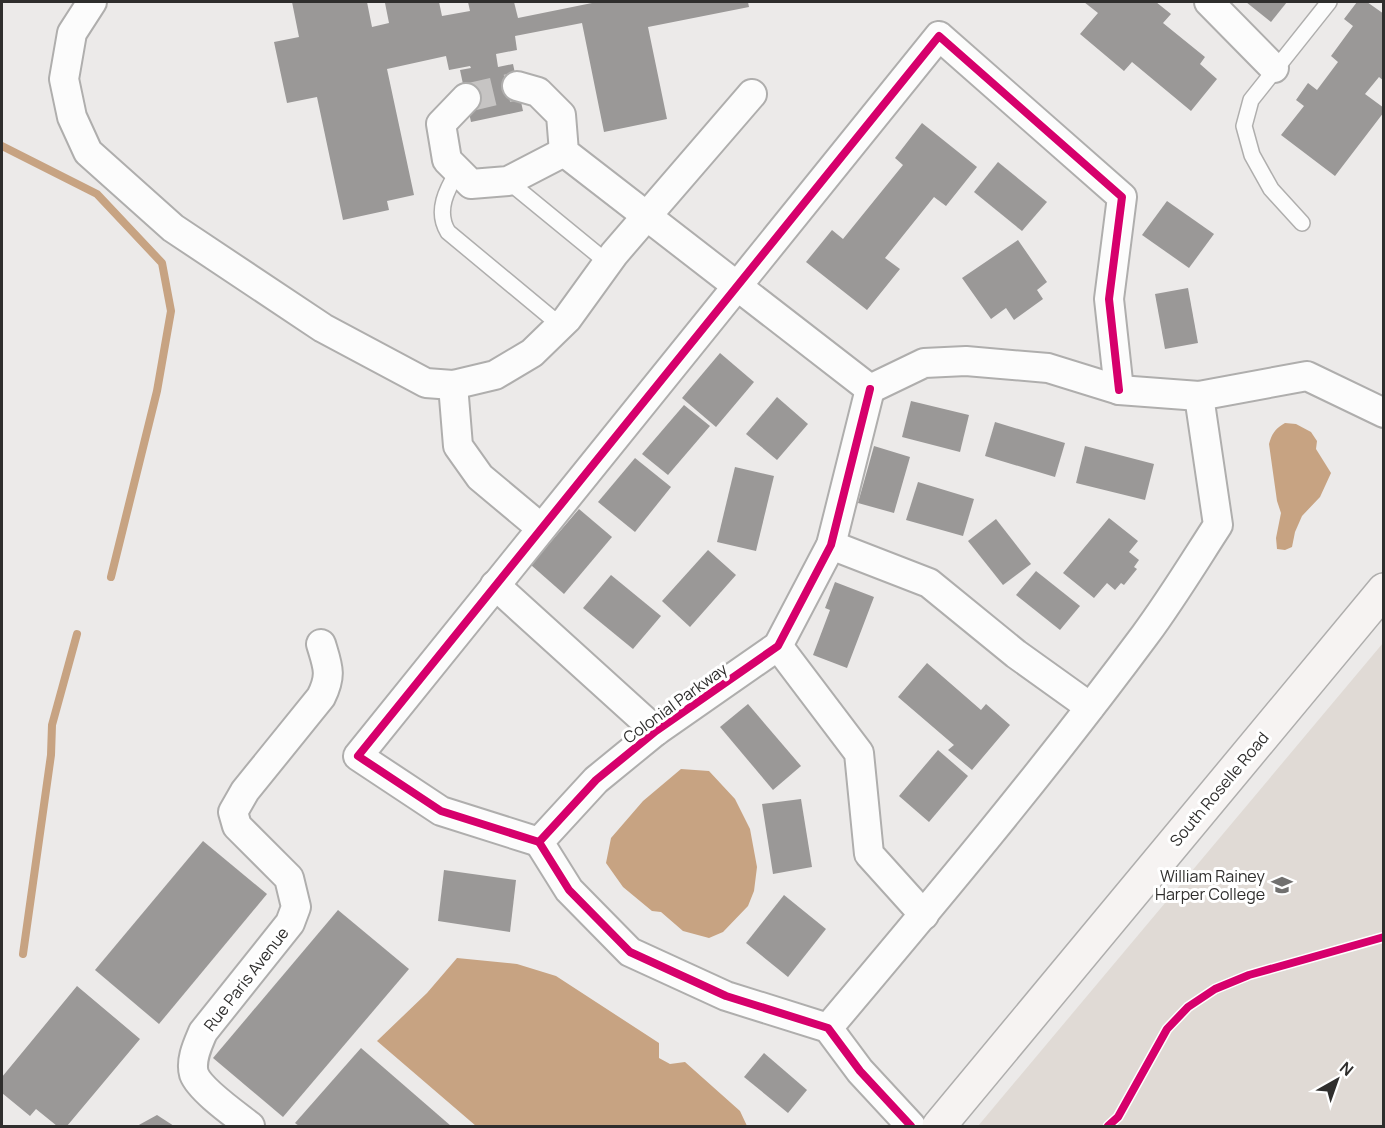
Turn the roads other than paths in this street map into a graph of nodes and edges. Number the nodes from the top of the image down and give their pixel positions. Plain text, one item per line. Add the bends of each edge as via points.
1 (92, 2) edge
2 (1209, 2) edge
3 (1329, 2) edge
4 (1274, 68) junction
5 (517, 86) tunnel mouth
6 (752, 94) dead end
7 (466, 98) tunnel mouth
8 (564, 152) junction
9 (459, 171) junction
10 (508, 181) junction
11 (648, 216) junction
12 (1302, 223) dead end
13 (608, 263) junction
14 (739, 285) junction
15 (560, 325) junction
16 (453, 385) junction
17 (870, 389) junction
18 (1119, 390) junction
19 (1199, 396) junction
20 (1383, 413) edge
21 (541, 528) junction
22 (831, 545) junction
23 (495, 585) junction
24 (1383, 590) edge
25 (321, 644) dead end
26 (778, 646) junction
27 (1090, 707) junction
28 (656, 731) junction
29 (539, 842) junction
30 (924, 915) junction
31 (828, 1028) junction
32 (250, 1126) edge
33 (911, 1126) edge
34 (939, 1126) edge

1 - 16 street via 72,33 64,79 72,117 88,152 173,228 323,328 426,383
2 - 4 street
3 - 4 lane
4 - 12 lane via 1251,100 1244,126 1252,155 1271,189
5 - 8 street via 538,92 561,115
6 - 11 street
7 - 9 street via 441,124 447,159
8 - 10 street
8 - 11 street
9 - 10 street via 471,184
9 - 15 lane via 443,203 443,224 448,232
10 - 13 lane
11 - 13 street
11 - 14 street
13 - 15 street
14 - 17 street
14 - 18 street via 939,36 1122,197 1109,299
14 - 21 street
15 - 16 street via 532,353 495,375
16 - 21 street via 458,446 480,477
17 - 18 street via 924,363 966,361 1048,368
17 - 22 street, Colonial Parkway
18 - 19 street
19 - 20 street via 1307,376
19 - 27 street via 1218,525 1146,633
21 - 23 street
22 - 26 street, Colonial Parkway
22 - 27 street via 929,583 1016,654
23 - 28 street
23 - 29 street via 358,756 441,810
24 - 34 main road, South Roselle Road
25 - 32 street, Rue Paris Avenue via 329,681 321,697 245,791 233,812 237,826 289,878 296,907 290,923 203,1032 195,1049 194,1073 206,1090
26 - 28 street, Colonial Parkway
26 - 30 street via 859,753 869,854
27 - 30 street
28 - 29 street, Colonial Parkway via 596,780
29 - 31 street via 568,890 630,952 726,996
30 - 31 street
31 - 33 street via 860,1071

